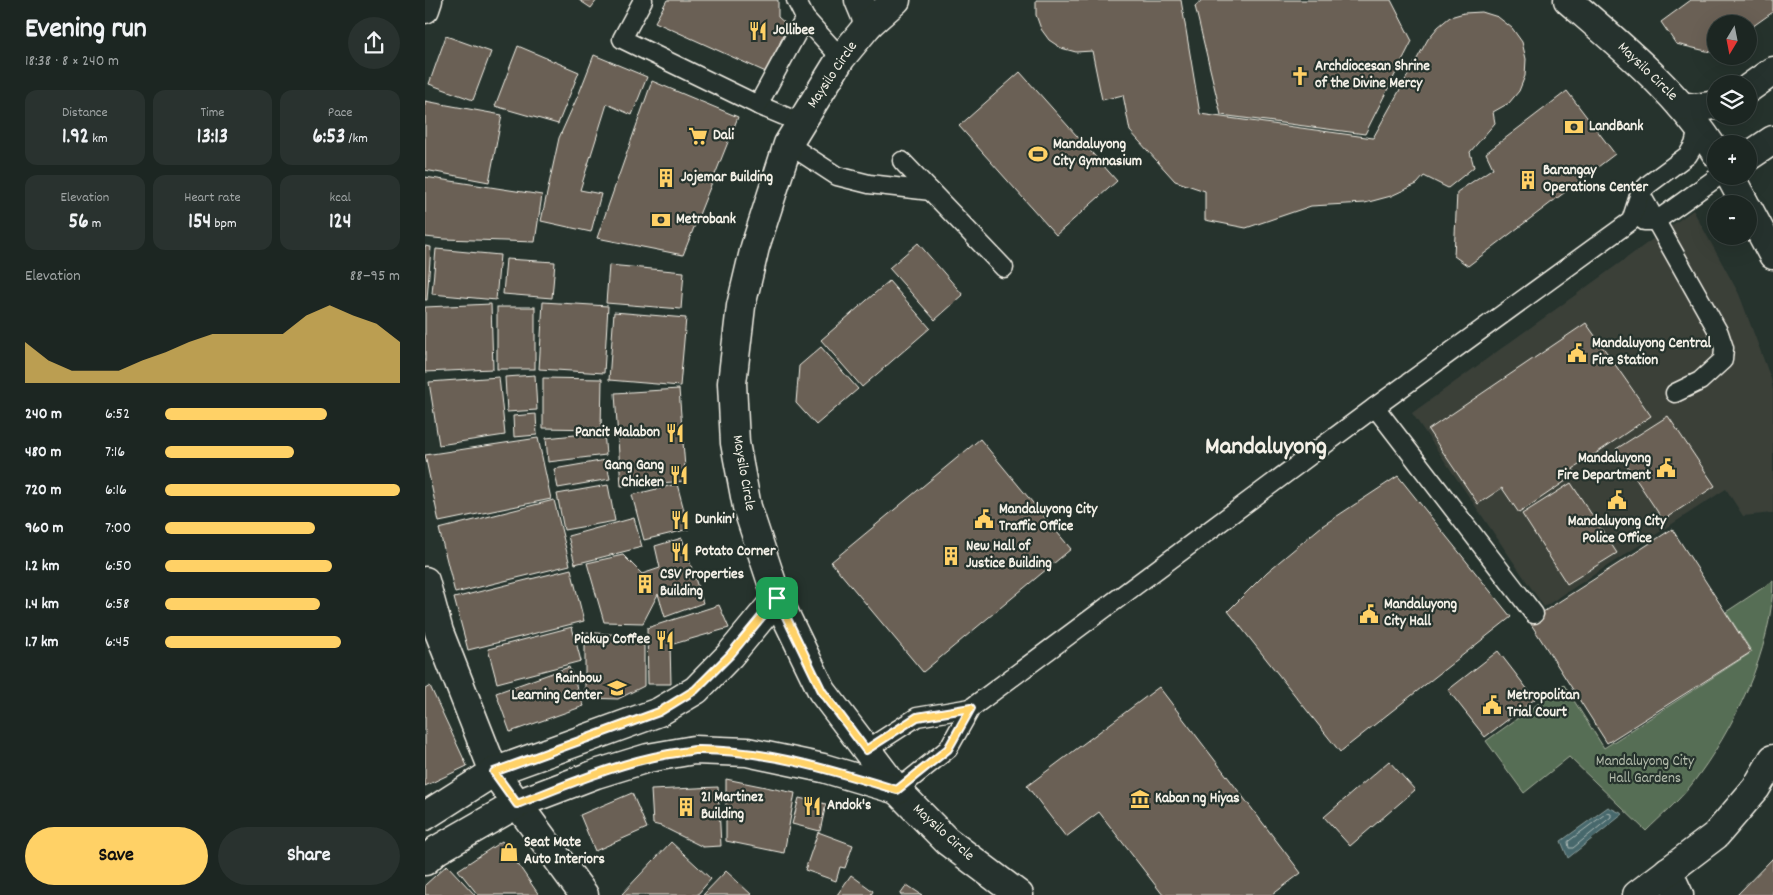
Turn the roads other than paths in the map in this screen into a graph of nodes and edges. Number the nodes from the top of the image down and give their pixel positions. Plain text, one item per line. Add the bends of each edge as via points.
1 (429, 0) edge
2 (643, 0) edge
3 (796, 0) edge
4 (896, 0) edge
5 (1569, 0) edge
6 (425, 9) edge
7 (864, 12) edge
8 (805, 18) junction
9 (841, 58) junction
10 (1773, 71) edge
11 (1757, 82) edge
12 (758, 105) junction
13 (1681, 106) junction
14 (1707, 106) edge
15 (1698, 128) junction
16 (794, 133) junction
17 (1707, 140) edge
18 (1773, 140) edge
19 (1757, 151) edge
20 (902, 161) dead end
21 (1707, 185) edge
22 (931, 192) junction
23 (1640, 194) junction
24 (1631, 221) junction
25 (1656, 221) junction
26 (1757, 225) edge
27 (1773, 255) edge
28 (1004, 268) dead end
29 (1675, 393) dead end
30 (1375, 408) junction
31 (425, 580) edge
32 (777, 598) junction
33 (1534, 614) dead end
34 (971, 708) junction
35 (866, 750) junction
36 (1773, 759) edge
37 (494, 772) junction
38 (897, 790) junction
39 (517, 804) junction
40 (425, 816) edge
41 (425, 861) edge
42 (1673, 883) edge
43 (584, 895) edge
44 (1019, 895) edge
45 (1637, 895) edge

1 - 6 main road
2 - 12 lane via 622,39
3 - 8 lane
4 - 7 main road, Maysilo Circle
5 - 13 main road, Maysilo Circle
7 - 9 main road, Maysilo Circle
8 - 9 lane
8 - 12 lane
9 - 16 main road, Maysilo Circle
10 - 11 main road
12 - 16 lane
13 - 14 main road
13 - 15 main road, Maysilo Circle
15 - 17 main road, Maysilo Circle
15 - 23 lane via 1695,145 1688,155
16 - 22 lane via 837,176 869,184
16 - 32 main road, Maysilo Circle via 755,247 741,306 732,383 735,443 747,507
18 - 19 main road
20 - 22 lane
21 - 25 lane
22 - 28 lane
23 - 24 lane
23 - 25 lane
24 - 25 lane
24 - 30 lane
25 - 29 lane via 1719,333 1724,348 1723,360 1700,380
26 - 27 main road
30 - 33 lane
30 - 34 lane
31 - 37 main road via 439,632
32 - 35 main road, Maysilo Circle via 822,691
32 - 37 main road via 730,655 695,690 659,712
34 - 35 lane via 917,717
34 - 38 lane via 948,749
35 - 38 main road, Maysilo Circle
36 - 42 main road via 1756,788
37 - 39 main road
37 - 40 main road
38 - 39 main road via 823,768 747,752 694,750 648,758
38 - 44 main road, Maysilo Circle via 947,841
39 - 41 main road via 437,850
39 - 43 main road
42 - 45 main road

